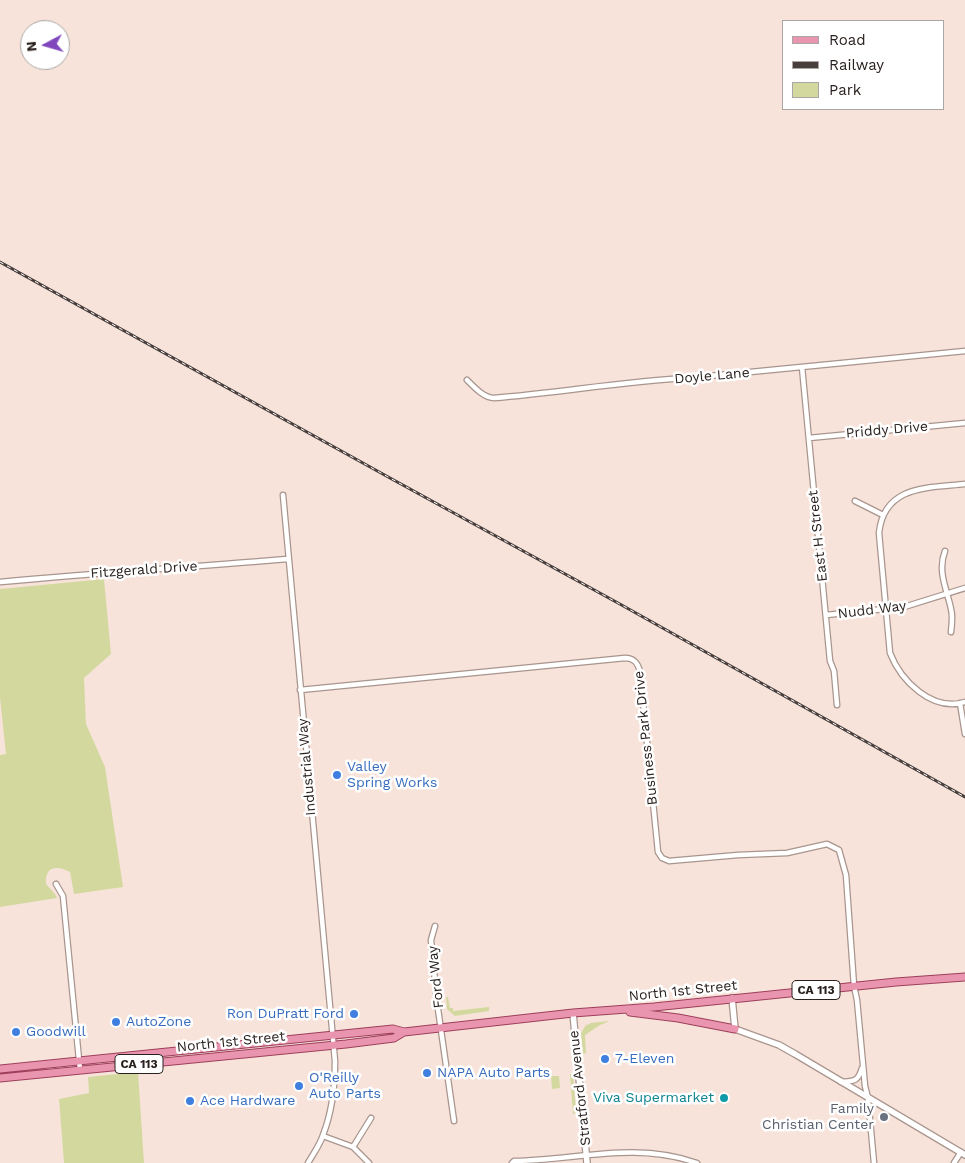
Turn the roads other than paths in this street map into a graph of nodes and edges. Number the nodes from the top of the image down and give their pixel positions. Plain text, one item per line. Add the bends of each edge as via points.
1 (965, 351) edge
2 (802, 367) junction
3 (467, 380) dead end
4 (965, 423) edge
5 (809, 438) junction
6 (965, 484) edge
7 (282, 495) dead end
8 (855, 501) dead end
9 (883, 515) junction
10 (945, 551) dead end
11 (288, 560) junction
12 (0, 582) edge
13 (965, 588) edge
14 (947, 594) junction
15 (886, 609) junction
16 (826, 615) junction
17 (951, 632) dead end
18 (300, 690) junction
19 (962, 702) edge
20 (837, 704) dead end
21 (965, 734) edge
22 (56, 884) dead end
23 (435, 926) dead end
24 (965, 977) edge
25 (854, 986) junction
26 (732, 998) junction
27 (620, 1010) junction
28 (572, 1014) junction
29 (442, 1028) junction
30 (735, 1030) junction
31 (333, 1040) junction
32 (79, 1061) junction
33 (863, 1064) junction
34 (0, 1069) edge
35 (80, 1070) junction
36 (0, 1078) edge
37 (840, 1082) junction
38 (868, 1098) junction
39 (371, 1118) dead end
40 (454, 1121) dead end
41 (323, 1136) junction
42 (353, 1147) junction
43 (963, 1153) edge
44 (586, 1154) junction
45 (684, 1161) edge
46 (513, 1162) edge
47 (308, 1163) edge
48 (369, 1163) edge
49 (587, 1163) edge
50 (697, 1163) edge
51 (874, 1163) edge
52 (954, 1163) edge

1 - 2 street, Doyle Lane
2 - 3 street, Doyle Lane via 494,398 485,396
2 - 5 street, East H Street
4 - 5 street, Priddy Drive
5 - 16 street, East H Street
6 - 9 street via 907,492
7 - 11 street, Industrial Way
8 - 9 street
9 - 15 street via 879,533
10 - 14 street via 942,570
11 - 12 street, Fitzgerald Drive
11 - 18 street, Industrial Way
13 - 14 street, Nudd Way
14 - 15 street, Nudd Way
14 - 17 street via 952,611
15 - 16 street, Nudd Way
15 - 19 street via 890,653 901,674 933,700 946,704
16 - 20 street, East H Street
18 - 25 street, Business Park Drive via 628,658 636,662 640,672 658,852 662,858 670,861 776,854 823,844 834,846 839,850 846,875
18 - 31 street, Industrial Way
19 - 21 street
22 - 32 street via 62,896
23 - 29 street, Ford Way via 431,940
24 - 25 main road, North 1st Street / CA 113
25 - 26 main road, North 1st Street / CA 113
25 - 33 street
26 - 27 main road, North 1st Street / CA 113
26 - 30 street
27 - 28 main road, North 1st Street / CA 113
27 - 30 main road
28 - 29 main road, North 1st Street / CA 113
28 - 44 street, Stratford Avenue
29 - 31 main road, North 1st Street / CA 113 via 404,1032 393,1029
29 - 40 street, Ford Way
30 - 37 street via 779,1045
31 - 32 main road, North 1st Street / CA 113
31 - 35 main road, North 1st Street / CA 113
31 - 41 street, Industrial Way via 334,1092
32 - 34 main road, North 1st Street / CA 113
32 - 35 street
33 - 37 street via 858,1078
33 - 38 street
35 - 36 main road, North 1st Street / CA 113
37 - 38 street
38 - 43 street
38 - 51 street
39 - 42 street
41 - 42 street
41 - 47 street, Industrial Way
42 - 48 street
43 - 52 street
44 - 45 street via 648,1152
44 - 46 street
44 - 49 street, Stratford Avenue
45 - 50 street

